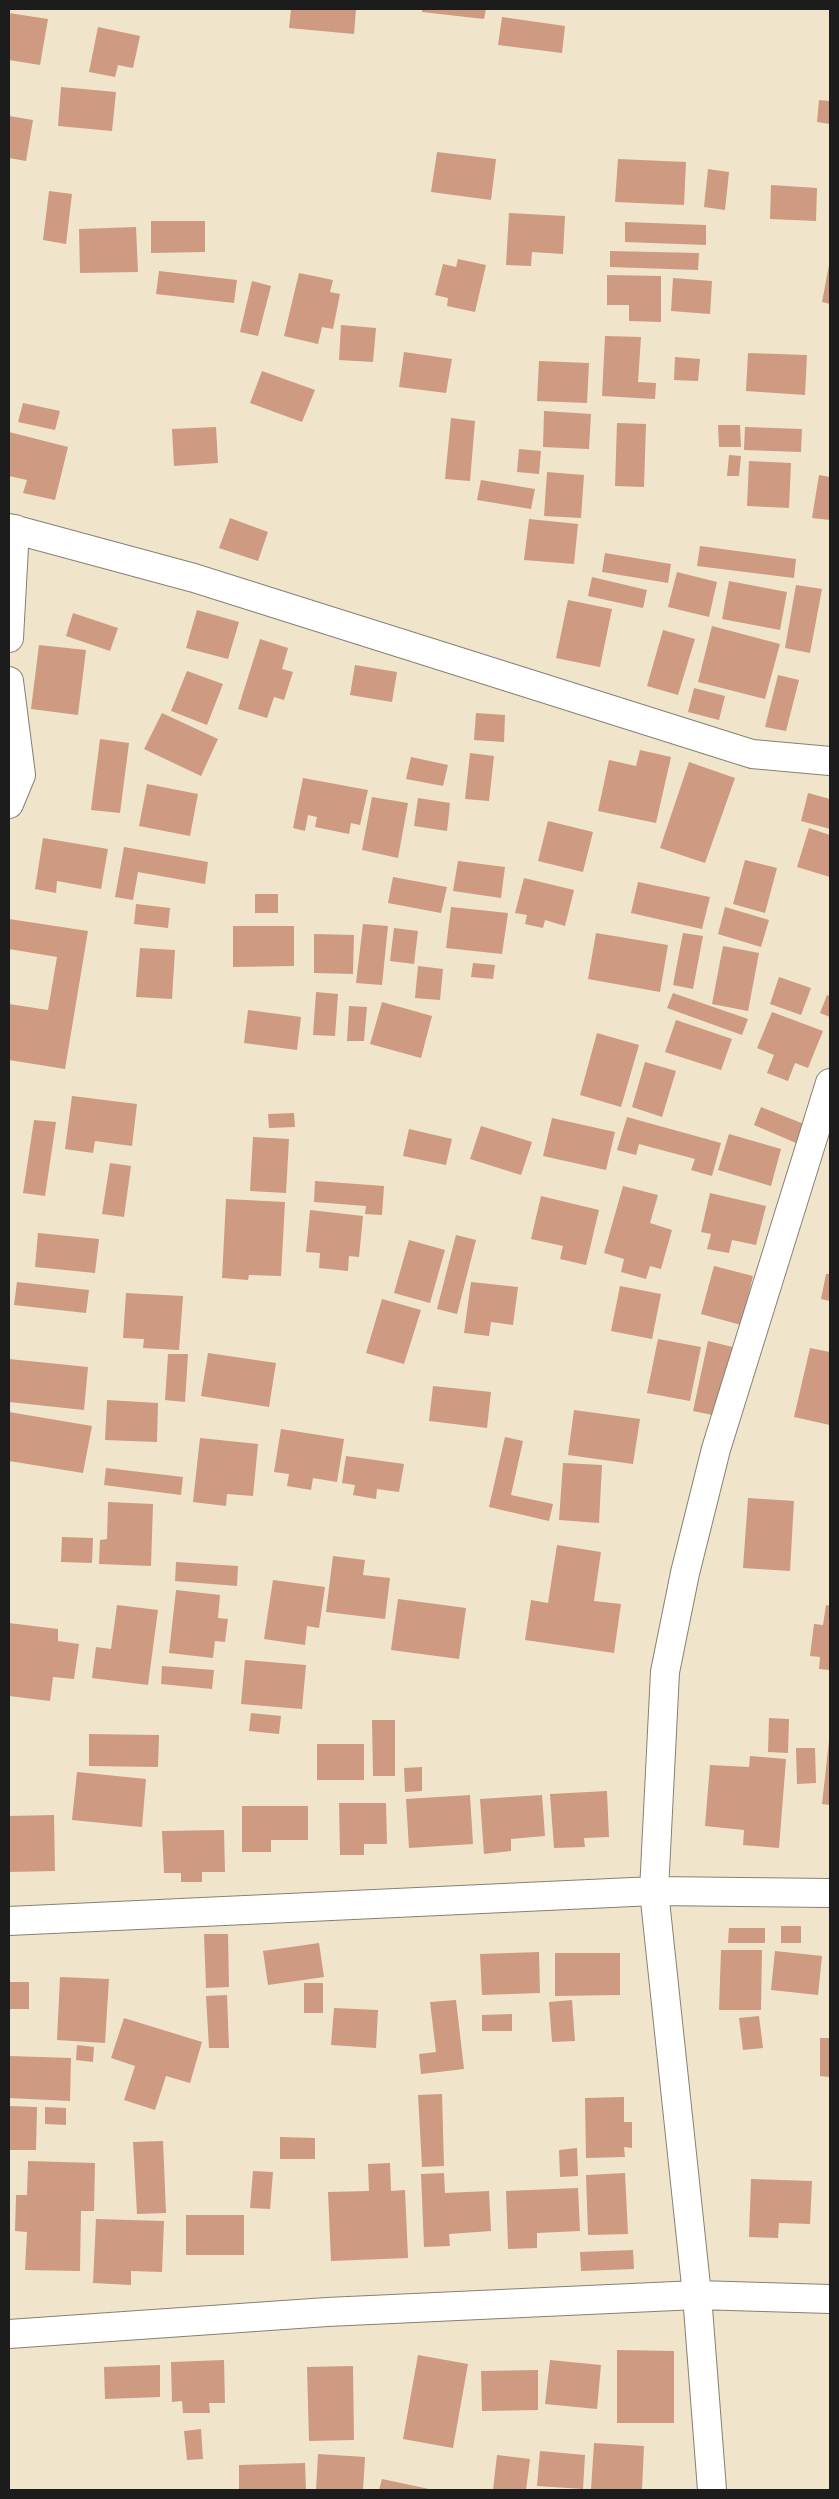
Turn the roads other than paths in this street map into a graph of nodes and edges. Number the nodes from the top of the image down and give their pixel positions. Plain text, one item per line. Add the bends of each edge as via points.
1 (12, 528) edge
2 (9, 638) edge
3 (9, 681) edge
4 (830, 761) edge
5 (9, 804) edge
6 (830, 1083) edge
7 (654, 1891) junction
8 (830, 1892) edge
9 (9, 1921) edge
10 (697, 2295) junction
11 (830, 2299) edge
12 (9, 2334) edge
13 (712, 2490) edge

1 - 2 street
1 - 4 street via 194,578 752,754
3 - 5 street via 21,775
6 - 7 street via 716,1449 685,1573 665,1672
7 - 8 street
7 - 9 street
7 - 10 street
10 - 11 street
10 - 12 street via 327,2312
10 - 13 street

